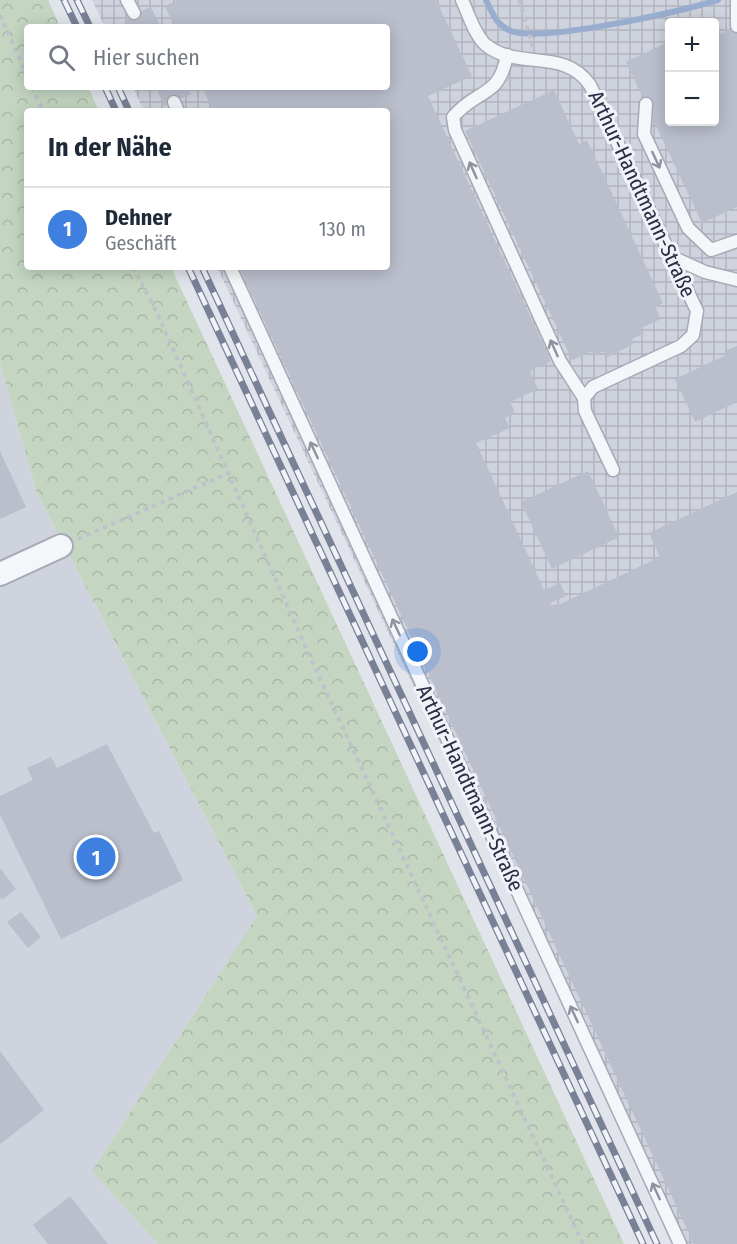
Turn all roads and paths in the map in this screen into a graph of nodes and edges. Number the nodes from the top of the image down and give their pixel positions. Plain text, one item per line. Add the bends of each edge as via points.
1 (127, 0) edge
2 (462, 0) edge
3 (519, 0) edge
4 (737, 0) edge
5 (737, 7) edge
6 (134, 14) dead end
7 (0, 15) edge
8 (737, 26) edge
9 (533, 41) dead end
10 (507, 55) junction
11 (24, 68) edge
12 (33, 90) edge
13 (646, 104) dead end
14 (42, 108) edge
15 (737, 241) edge
16 (672, 257) junction
17 (135, 270) edge
18 (231, 270) edge
19 (737, 280) edge
20 (584, 398) junction
21 (613, 470) dead end
22 (229, 473) junction
23 (61, 546) joint
24 (0, 574) edge
25 (583, 1244) edge
26 (680, 1244) edge

1 - 6 lane
2 - 10 lane, Arthur-Handtmann-Straße via 485,44
3 - 9 path
4 - 5 lane
5 - 8 lane
7 - 11 path
10 - 16 lane, Arthur-Handtmann-Straße via 563,64 581,71
20 -> 10 lane via 560,361 455,130 453,117 463,105 494,88 504,74
12 - 14 path
13 -> 15 lane via 644,134 688,228 711,250
16 - 19 lane via 705,272
16 - 20 lane, Arthur-Handtmann-Straße via 696,311 693,335 681,346 593,387
17 - 22 path
26 -> 18 lane, Arthur-Handtmann-Straße
20 - 21 lane via 585,411
22 - 23 path
22 - 25 path via 315,668
23 - 24 street

